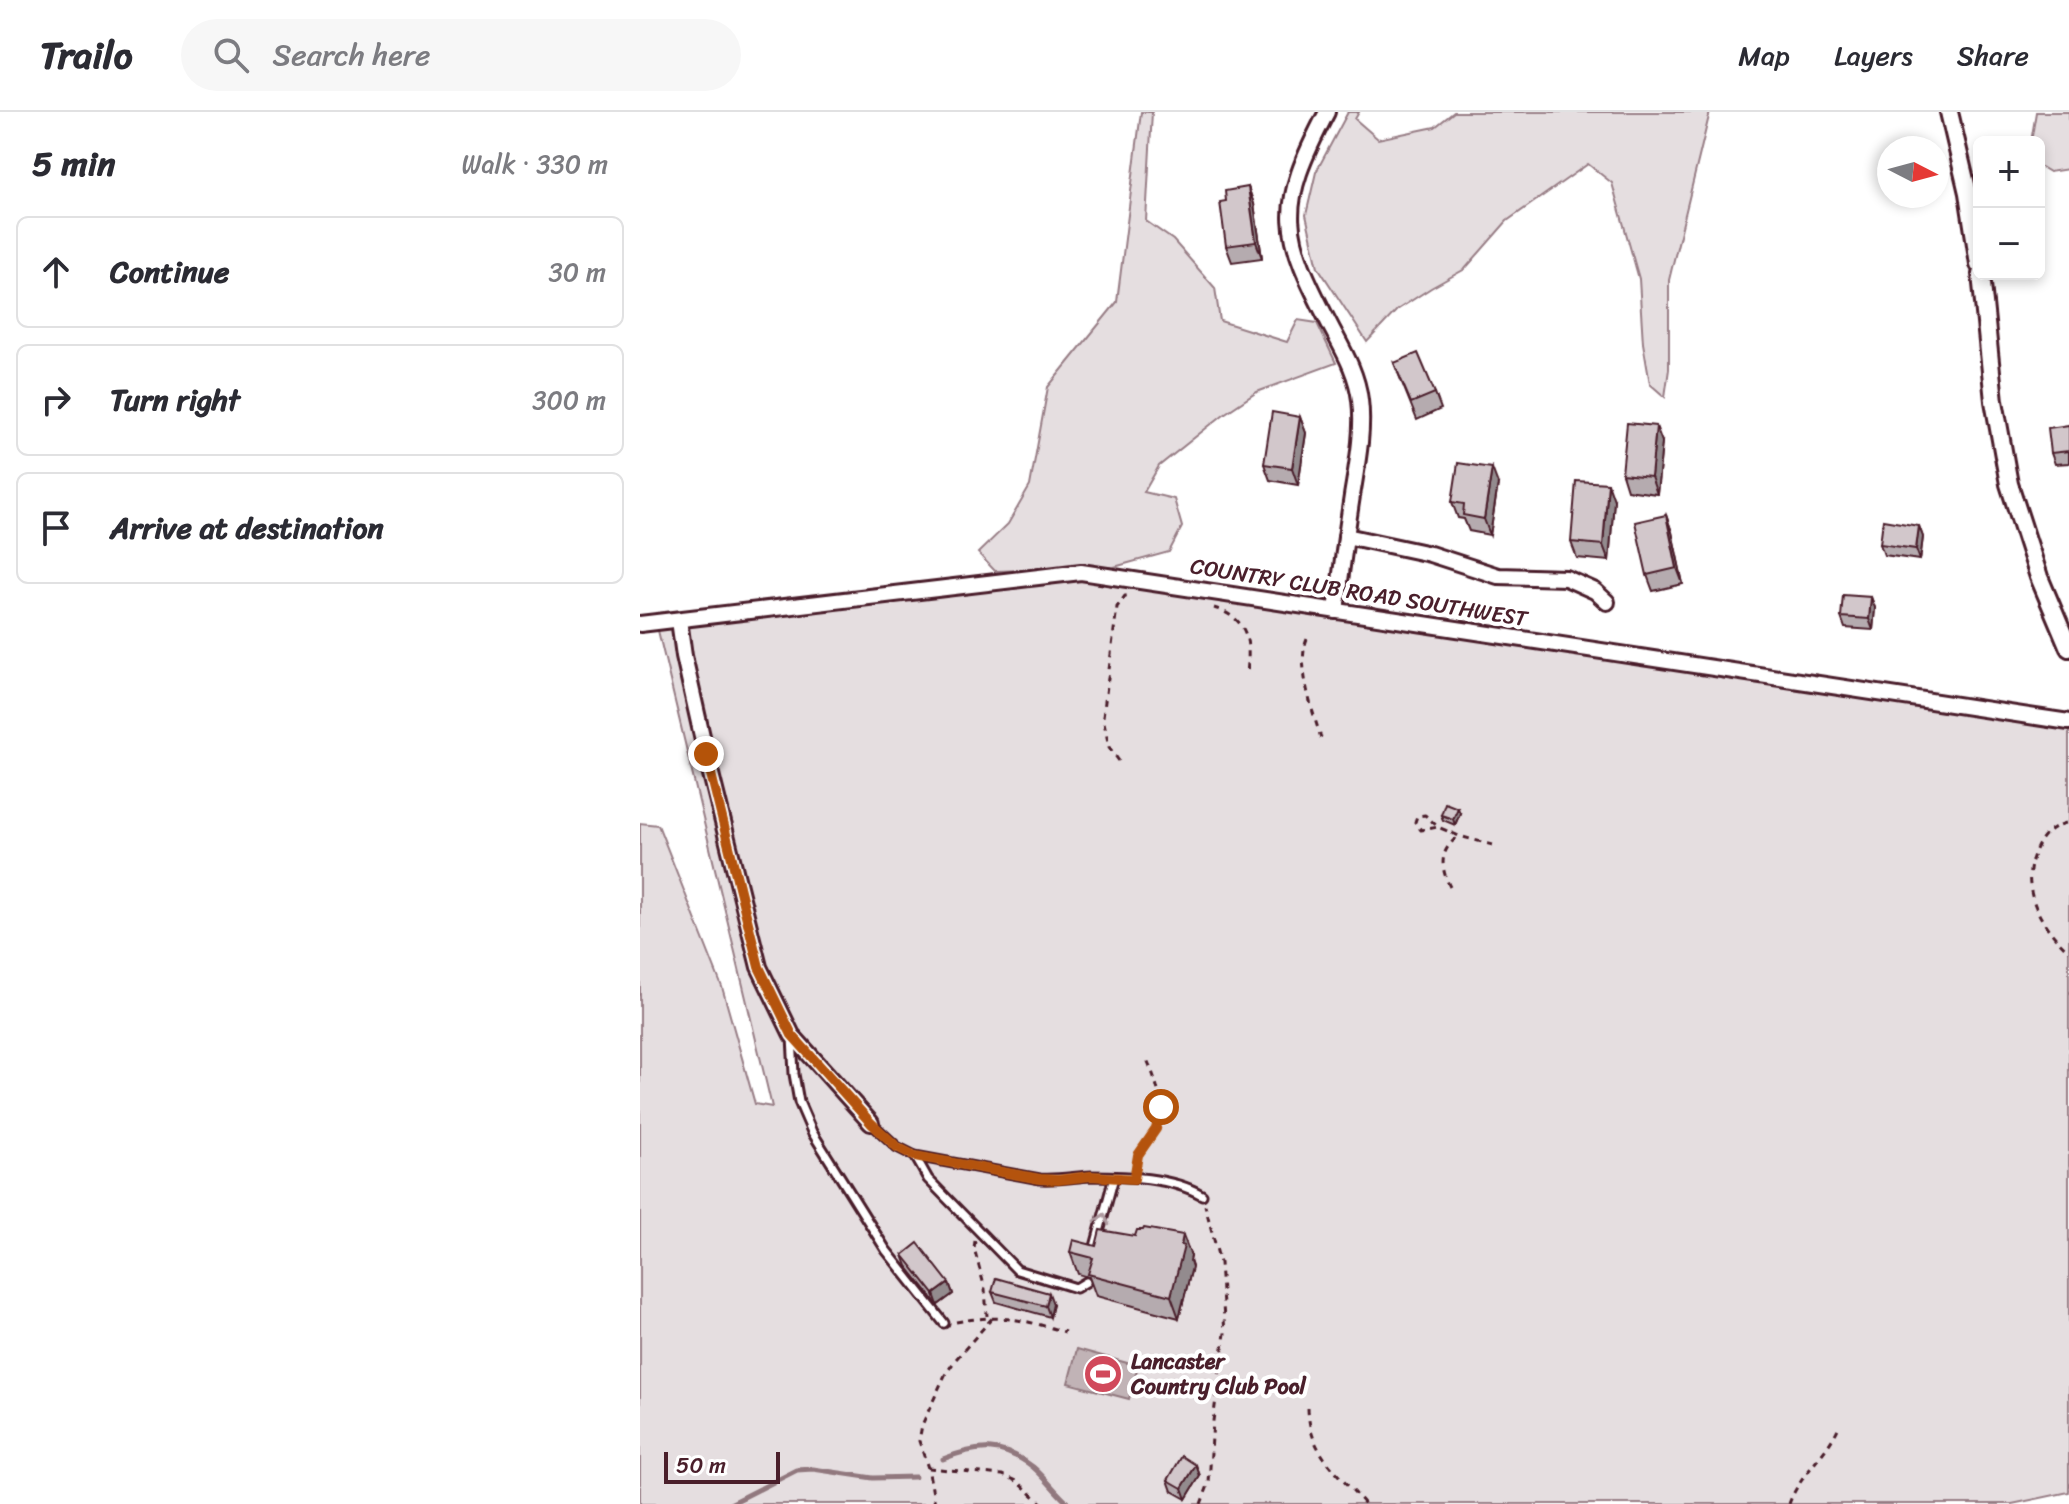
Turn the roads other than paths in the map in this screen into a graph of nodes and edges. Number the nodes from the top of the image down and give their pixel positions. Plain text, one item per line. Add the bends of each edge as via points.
1 (1327, 112) edge
2 (1949, 112) edge
3 (1973, 225) edge
4 (1982, 280) edge
5 (1346, 536) junction
6 (1607, 602) dead end
7 (1336, 611) junction
8 (679, 620) junction
9 (640, 624) edge
10 (2069, 648) edge
11 (2069, 722) edge
12 (792, 1035) junction
13 (871, 1123) joint
14 (915, 1156) junction
15 (1114, 1177) junction
16 (1202, 1195) road end
17 (1092, 1260) edge
18 (1086, 1282) edge
19 (944, 1323) road end

1 - 5 street via 1298,172 1290,214 1306,279 1357,380 1361,425
2 - 3 street
4 - 10 street via 2009,484
5 - 6 street via 1498,576 1566,578
5 - 7 street
7 - 8 street, COUNTRY CLUB ROAD SOUTHWEST via 1081,572
7 - 11 street, COUNTRY CLUB ROAD SOUTHWEST
8 - 9 street, COUNTRY CLUB ROAD SOUTHWEST
8 - 12 street via 759,967
12 - 13 street
12 - 19 lane via 799,1102 812,1132 886,1250
13 - 14 lane
14 - 15 lane via 1040,1179
14 - 18 lane via 928,1179 1017,1270 1076,1288
15 - 16 lane via 1189,1188
17 -> 15 lane

